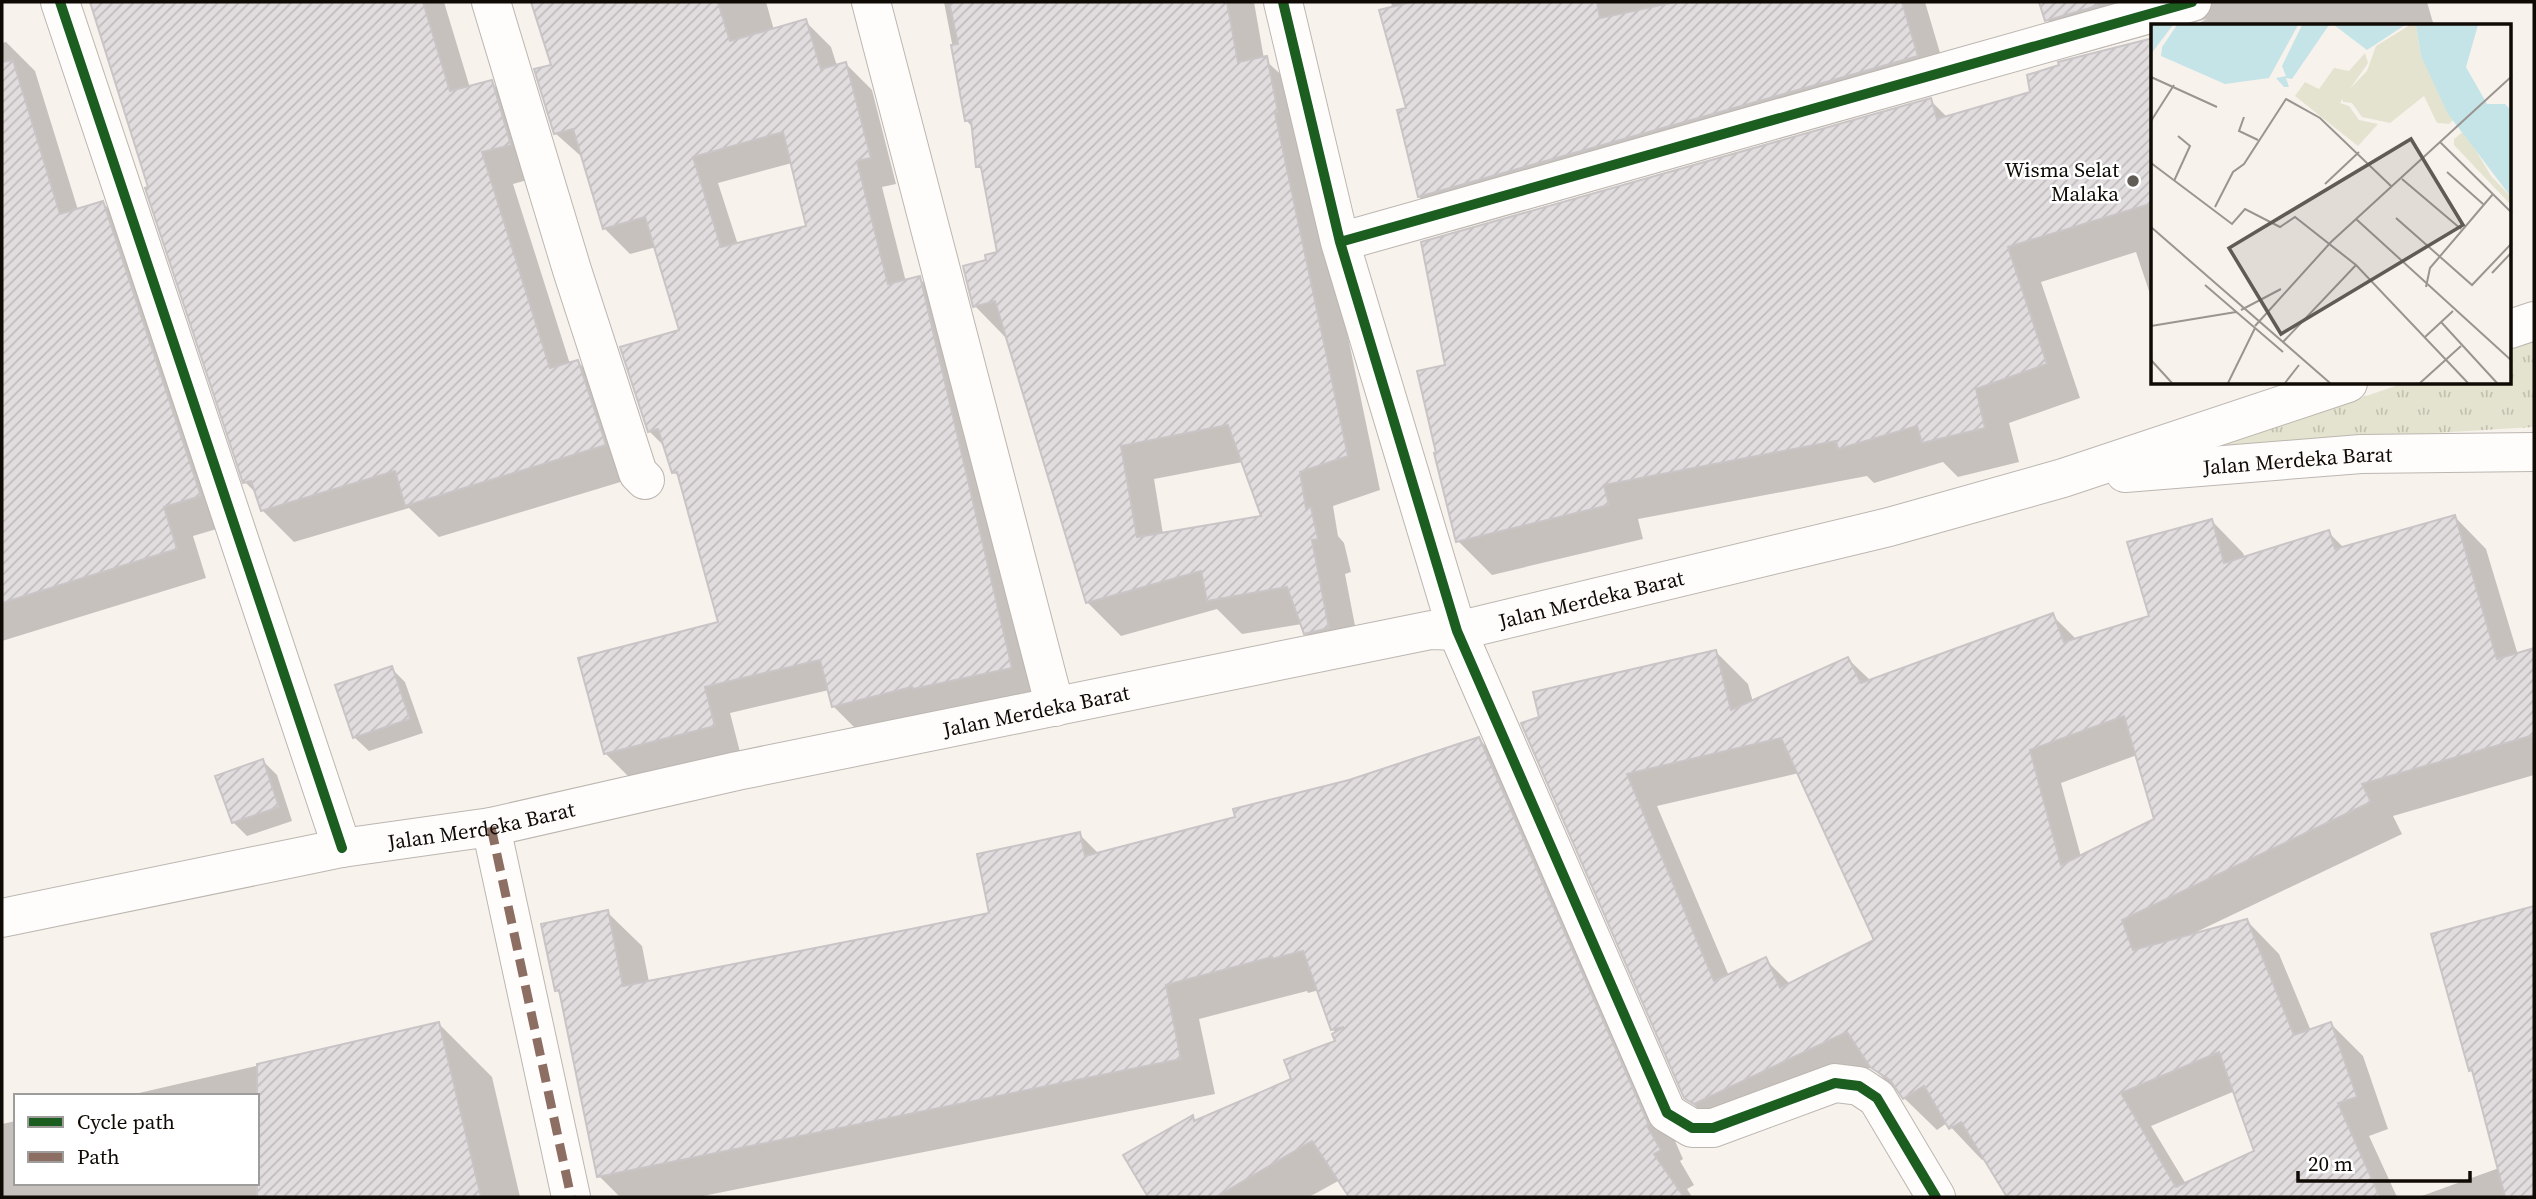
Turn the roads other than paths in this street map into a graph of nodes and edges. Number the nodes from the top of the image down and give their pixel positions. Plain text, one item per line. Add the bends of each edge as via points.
1 (60, 2) edge
2 (491, 2) edge
3 (872, 2) edge
4 (1283, 2) edge
5 (2192, 2) edge
6 (1340, 242) junction
7 (2534, 321) edge
8 (2512, 328) edge
9 (2342, 385) edge
10 (2534, 452) edge
11 (2063, 478) junction
12 (645, 480) dead end
13 (1457, 631) junction
14 (1055, 708) junction
15 (491, 827) junction
16 (342, 848) junction
17 (2, 918) edge
18 (571, 1197) edge
19 (1936, 1197) edge

1 - 16 street
2 - 12 street via 572,270 638,473
3 - 14 street
4 - 6 street
5 - 6 street
6 - 13 street
7 - 8 street
9 - 11 street, Jalan Merdeka Barat
10 - 11 street, Jalan Merdeka Barat via 2361,454
11 - 13 street, Jalan Merdeka Barat via 1889,527
13 - 14 street, Jalan Merdeka Barat via 1431,630
13 - 19 street via 1667,1113 1692,1128 1713,1128 1835,1083 1858,1086 1877,1098
14 - 15 street, Jalan Merdeka Barat via 737,771
15 - 16 street, Jalan Merdeka Barat
15 - 18 street
16 - 17 street, Jalan Merdeka Barat

